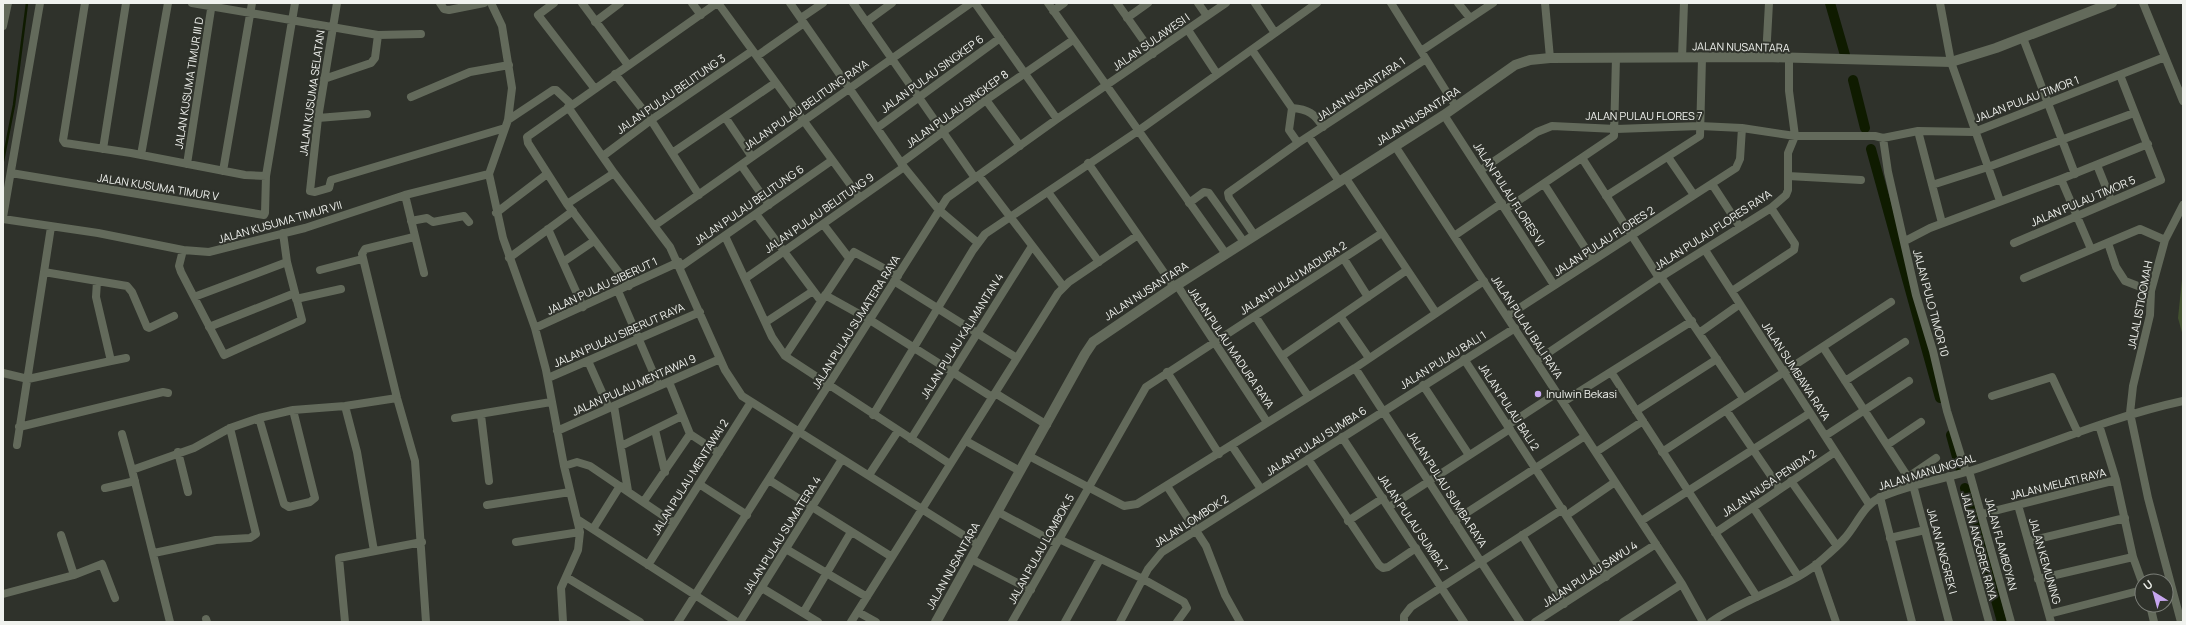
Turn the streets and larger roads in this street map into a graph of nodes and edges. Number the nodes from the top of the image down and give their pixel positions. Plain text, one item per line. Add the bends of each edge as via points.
1 (8, 3) edge
2 (40, 3) edge
3 (85, 3) edge
4 (126, 3) edge
5 (168, 3) edge
6 (192, 3) edge
7 (252, 3) edge
8 (295, 3) edge
9 (337, 3) edge
10 (440, 3) edge
11 (484, 3) edge
12 (491, 3) edge
13 (554, 3) edge
14 (582, 3) edge
15 (620, 3) edge
16 (692, 3) edge
17 (718, 3) edge
18 (790, 3) edge
19 (824, 3) edge
20 (853, 3) edge
21 (892, 3) edge
22 (971, 3) edge
23 (975, 3) edge
24 (1048, 3) edge
25 (1064, 3) edge
26 (1117, 3) edge
27 (1148, 3) edge
28 (1198, 3) edge
29 (1226, 3) edge
30 (1255, 3) edge
31 (1317, 3) edge
32 (1391, 3) edge
33 (1458, 3) edge
34 (1493, 3) edge
35 (1545, 3) edge
36 (1684, 3) edge
37 (1769, 3) edge
38 (1940, 3) edge
39 (2112, 3) edge
40 (2143, 3) edge
41 (212, 5) edge
42 (2093, 6) edge
43 (1053, 11) junction
44 (251, 12) junction
45 (701, 15) junction
46 (1207, 16) junction
47 (1127, 18) junction
48 (1470, 18) junction
49 (292, 19) junction
50 (802, 21) junction
51 (595, 22) junction
52 (866, 22) junction
53 (3, 26) edge
54 (332, 28) junction
55 (1188, 30) junction
56 (1275, 33) junction
57 (421, 34) dead end
58 (378, 35) junction
59 (1000, 38) junction
60 (2023, 38) junction
61 (1073, 40) junction
62 (1252, 50) junction
63 (1421, 51) junction
64 (755, 53) junction
65 (1153, 54) junction
66 (1766, 57) junction
67 (2165, 57) junction
68 (1550, 58) junction
69 (1616, 58) junction
70 (1682, 58) junction
71 (1702, 58) junction
72 (892, 59) junction
73 (1426, 59) junction
74 (1789, 59) junction
75 (1951, 62) junction
76 (509, 65) junction
77 (628, 65) junction
78 (615, 74) junction
79 (1025, 74) junction
80 (1217, 74) junction
81 (2120, 75) junction
82 (324, 79) junction
83 (775, 83) junction
84 (1108, 86) junction
85 (595, 89) junction
86 (849, 89) junction
87 (411, 97) dead end
88 (918, 97) junction
89 (986, 100) junction
90 (2183, 100) edge
91 (2048, 103) junction
92 (570, 106) junction
93 (1456, 107) junction
94 (1292, 108) junction
95 (2134, 113) junction
96 (367, 114) dead end
97 (1444, 114) junction
98 (725, 117) junction
99 (318, 118) junction
100 (1057, 119) junction
101 (508, 120) junction
102 (651, 120) junction
103 (804, 120) junction
104 (1700, 126) junction
105 (1323, 127) junction
106 (505, 128) junction
107 (877, 128) junction
108 (1742, 128) junction
109 (1616, 129) junction
110 (1138, 131) junction
111 (1918, 131) junction
112 (1974, 132) junction
113 (942, 133) junction
114 (1309, 136) junction
115 (1795, 136) junction
116 (1879, 137) junction
117 (2062, 140) junction
118 (1298, 143) junction
119 (2148, 144) junction
120 (1020, 146) junction
121 (1395, 146) junction
122 (102, 149) junction
123 (672, 153) junction
124 (141, 155) junction
125 (603, 156) junction
126 (1668, 156) junction
127 (752, 157) junction
128 (1582, 158) junction
129 (831, 161) junction
130 (1088, 163) junction
131 (187, 164) junction
132 (741, 165) junction
133 (903, 165) junction
134 (2097, 165) junction
135 (1988, 167) junction
136 (1481, 170) junction
137 (224, 171) junction
138 (614, 173) junction
139 (11, 174) junction
140 (489, 174) junction
141 (547, 174) junction
142 (2075, 174) junction
143 (266, 176) junction
144 (1788, 176) junction
145 (977, 177) junction
146 (1342, 179) junction
147 (2061, 179) junction
148 (1861, 180) dead end
149 (1544, 184) junction
150 (1712, 184) junction
151 (1932, 185) junction
152 (1048, 192) junction
153 (405, 195) junction
154 (699, 195) junction
155 (1694, 195) junction
156 (1606, 196) junction
157 (860, 198) junction
158 (2111, 200) junction
159 (2000, 201) junction
160 (1189, 203) junction
161 (567, 204) junction
162 (769, 205) junction
163 (2183, 205) edge
164 (1504, 206) junction
165 (1771, 208) junction
166 (938, 209) junction
167 (572, 211) junction
168 (496, 213) junction
169 (756, 214) junction
170 (2076, 216) junction
171 (1011, 217) junction
172 (3, 218) edge
173 (411, 221) junction
174 (469, 222) dead end
175 (1942, 223) junction
176 (823, 224) junction
177 (654, 226) junction
178 (51, 227) junction
179 (1740, 227) junction
180 (548, 229) junction
181 (282, 233) junction
182 (1382, 233) junction
183 (1138, 235) junction
184 (725, 236) junction
185 (1254, 236) junction
186 (1454, 236) junction
187 (1632, 236) junction
188 (414, 237) junction
189 (594, 240) junction
190 (2165, 240) junction
191 (1906, 241) junction
192 (1244, 242) junction
193 (978, 243) junction
194 (2014, 243) dead end
195 (2108, 243) junction
196 (1032, 246) junction
197 (2091, 249) junction
198 (183, 250) junction
199 (1705, 250) junction
200 (783, 253) junction
201 (1226, 254) junction
202 (852, 255) junction
203 (509, 258) junction
204 (362, 259) junction
205 (1344, 259) junction
206 (1593, 260) junction
207 (287, 262) junction
208 (563, 262) junction
209 (1100, 262) junction
210 (679, 265) junction
211 (320, 270) dead end
212 (1407, 270) junction
213 (44, 272) junction
214 (424, 273) dead end
215 (1660, 277) junction
216 (746, 278) junction
217 (2024, 278) dead end
218 (896, 279) junction
219 (97, 281) junction
220 (1484, 281) junction
221 (629, 286) junction
222 (1063, 286) junction
223 (1175, 286) junction
224 (1554, 286) junction
225 (341, 289) dead end
226 (618, 291) junction
227 (813, 291) junction
228 (1732, 291) junction
229 (2152, 291) junction
230 (296, 296) junction
231 (194, 297) junction
232 (1368, 297) junction
233 (823, 298) junction
234 (1891, 302) dead end
235 (1740, 304) junction
236 (583, 307) junction
237 (939, 309) junction
238 (700, 312) junction
239 (1436, 313) junction
240 (174, 316) dead end
241 (1255, 316) junction
242 (1340, 316) junction
243 (1507, 316) junction
244 (870, 320) junction
245 (766, 322) junction
246 (1692, 322) junction
247 (209, 327) junction
248 (535, 328) junction
249 (1515, 328) junction
250 (977, 333) junction
251 (1699, 333) junction
252 (639, 338) junction
253 (1215, 342) junction
254 (1905, 342) dead end
255 (1823, 347) junction
256 (914, 349) junction
257 (785, 356) junction
258 (1282, 356) junction
259 (126, 358) dead end
260 (1017, 358) junction
261 (1369, 358) junction
262 (720, 359) junction
263 (1464, 359) junction
264 (1717, 359) junction
265 (111, 361) junction
266 (588, 361) junction
267 (1536, 361) junction
268 (1355, 368) junction
269 (953, 372) junction
270 (1167, 372) junction
271 (1611, 372) junction
272 (1784, 372) junction
273 (3, 373) edge
274 (548, 378) junction
275 (28, 379) junction
276 (1845, 381) junction
277 (1909, 381) dead end
278 (669, 382) junction
279 (1423, 385) junction
280 (659, 386) junction
281 (829, 386) junction
282 (168, 393) dead end
283 (1557, 393) junction
284 (994, 395) junction
285 (1308, 396) junction
286 (1992, 396) dead end
287 (397, 398) junction
288 (1744, 398) junction
289 (2183, 401) edge
290 (551, 402) junction
291 (751, 402) junction
292 (1563, 402) junction
293 (345, 406) junction
294 (612, 407) junction
295 (293, 410) junction
296 (1726, 410) junction
297 (1383, 411) junction
298 (1636, 411) junction
299 (1864, 411) junction
300 (1810, 412) junction
301 (2130, 413) junction
302 (481, 415) junction
303 (873, 415) junction
304 (682, 416) junction
305 (258, 418) junction
306 (455, 418) dead end
307 (1643, 421) junction
308 (1267, 422) junction
309 (1921, 422) dead end
310 (1047, 425) junction
311 (2099, 425) junction
312 (19, 427) junction
313 (1509, 427) junction
314 (230, 428) junction
315 (655, 430) junction
316 (557, 431) junction
317 (898, 431) junction
318 (800, 432) junction
319 (2078, 433) junction
320 (122, 434) dead end
321 (690, 434) junction
322 (1585, 436) junction
323 (1825, 436) junction
324 (1342, 437) junction
325 (911, 439) junction
326 (966, 441) junction
327 (1887, 444) junction
328 (17, 445) dead end
329 (621, 446) junction
330 (1232, 446) junction
331 (1754, 449) junction
332 (178, 452) junction
333 (1596, 452) junction
334 (1662, 452) junction
335 (1835, 452) junction
336 (719, 453) junction
337 (1219, 454) junction
338 (1469, 455) junction
339 (1029, 456) junction
340 (1936, 458) dead end
341 (842, 459) junction
342 (1308, 459) junction
343 (950, 464) junction
344 (564, 466) junction
345 (1536, 468) junction
346 (132, 470) junction
347 (1020, 471) junction
348 (665, 472) junction
349 (1966, 472) junction
350 (869, 475) junction
351 (1952, 475) junction
352 (1908, 476) junction
353 (769, 480) junction
354 (2116, 480) junction
355 (135, 481) junction
356 (489, 481) dead end
357 (1428, 481) junction
358 (1616, 482) junction
359 (1791, 482) junction
360 (699, 484) junction
361 (1913, 485) junction
362 (1167, 486) junction
363 (1088, 487) junction
364 (105, 488) dead end
365 (624, 488) junction
366 (1261, 489) junction
367 (1780, 489) junction
368 (1688, 491) junction
369 (188, 492) dead end
370 (570, 492) junction
371 (1880, 497) junction
372 (1382, 498) junction
373 (644, 501) junction
374 (1869, 504) junction
375 (487, 505) dead end
376 (2018, 505) junction
377 (1389, 507) junction
378 (1753, 507) junction
379 (811, 508) junction
380 (922, 509) junction
381 (998, 512) junction
382 (1565, 512) junction
383 (1982, 514) junction
384 (747, 515) junction
385 (2125, 518) junction
386 (577, 519) junction
387 (1348, 521) junction
388 (1454, 521) junction
389 (1641, 522) junction
390 (674, 523) junction
391 (593, 530) junction
392 (1196, 530) junction
393 (1925, 530) junction
394 (580, 532) junction
395 (852, 532) junction
396 (1715, 533) junction
397 (61, 535) dead end
398 (1522, 535) junction
399 (1890, 538) junction
400 (1058, 541) junction
401 (2029, 541) junction
402 (422, 542) junction
403 (516, 542) dead end
404 (1656, 544) junction
405 (979, 546) junction
406 (1837, 546) junction
407 (1416, 548) junction
408 (786, 549) junction
409 (374, 551) junction
410 (154, 553) junction
411 (892, 557) junction
412 (2133, 557) junction
413 (971, 559) junction
414 (1100, 559) junction
415 (1481, 562) junction
416 (1816, 564) junction
417 (648, 565) junction
418 (2139, 573) edge
419 (826, 574) junction
420 (74, 575) junction
421 (1606, 576) junction
422 (1798, 576) junction
423 (566, 577) junction
424 (1143, 579) junction
425 (2038, 579) junction
426 (1682, 584) junction
427 (762, 588) junction
428 (1442, 588) junction
429 (1031, 590) junction
430 (2134, 592) edge
431 (3, 594) edge
432 (694, 595) junction
433 (867, 597) junction
434 (1757, 597) junction
435 (115, 598) dead end
436 (1564, 604) junction
437 (858, 612) junction
438 (803, 613) junction
439 (2050, 618) edge
440 (1405, 621) edge
441 (1628, 621) edge
442 (170, 622) edge
443 (346, 622) edge
444 (426, 622) edge
445 (563, 622) edge
446 (640, 622) edge
447 (678, 622) edge
448 (737, 622) edge
449 (740, 622) edge
450 (818, 622) edge
451 (851, 622) edge
452 (876, 622) edge
453 (936, 622) edge
454 (1012, 622) edge
455 (1065, 622) edge
456 (1120, 622) edge
457 (1177, 622) edge
458 (1240, 622) edge
459 (1464, 622) edge
460 (1520, 622) edge
461 (1535, 622) edge
462 (1703, 622) edge
463 (1711, 622) edge
464 (1836, 622) edge
465 (1912, 622) edge
466 (1949, 622) edge
467 (1989, 622) edge
468 (2011, 622) edge
469 (2181, 622) edge

1 - 53 street
2 - 139 street
3 - 122 street via 63,140 68,144
4 - 122 street
5 - 124 street
6 - 41 street
7 - 44 street
8 - 49 street
9 - 54 street, JALAN KUSUMA SELATAN
10 - 11 street via 444,9 449,10
12 - 76 street via 502,26
13 - 85 street via 538,15
14 - 51 street
15 - 51 street
16 - 45 street
17 - 45 street
17 - 64 street
18 - 50 street
19 - 50 street, JALAN PULAU BELITUNG 3
20 - 52 street
21 - 52 street
22 - 72 street, JALAN PULAU BELITUNG RAYA
23 - 59 street
24 - 43 street
25 - 43 street
26 - 47 street
27 - 47 street
28 - 46 street
29 - 46 street, JALAN SULAWESI I
30 - 56 street
31 - 56 street
32 - 63 street
33 - 48 street
34 - 48 street
35 - 68 street
36 - 70 street
37 - 66 street
38 - 75 street
39 - 42 street, JALAN NUSANTARA
40 - 67 street
41 - 44 street
41 - 131 street, JALAN KUSUMA TIMUR III D
42 - 60 street, JALAN NUSANTARA
43 - 61 street
44 - 49 street
44 - 137 street
45 - 77 street
46 - 55 street, JALAN SULAWESI I
47 - 65 street
48 - 63 street
49 - 54 street
49 - 143 street
50 - 64 street, JALAN PULAU BELITUNG 3
50 - 86 street
51 - 77 street
52 - 72 street
54 - 58 street
54 - 82 street, JALAN KUSUMA SELATAN
55 - 65 street, JALAN SULAWESI I
55 - 80 street
56 - 62 street
57 - 58 street
58 - 82 street via 373,61
59 - 79 street
59 - 88 street, JALAN PULAU SINGKEP 6
60 - 75 street, JALAN NUSANTARA
60 - 91 street
61 - 79 street, JALAN PULAU SINGKEP 8
61 - 84 street
62 - 80 street
62 - 94 street
63 - 73 street
64 - 83 street
64 - 102 street, JALAN PULAU BELITUNG 3
65 - 84 street, JALAN SULAWESI I
66 - 71 street, JALAN NUSANTARA
66 - 74 street, JALAN NUSANTARA
67 - 81 street, JALAN PULAU TIMOR 1
67 - 90 street
68 - 69 street, JALAN NUSANTARA
68 - 93 street, JALAN NUSANTARA via 1522,62
69 - 70 street, JALAN NUSANTARA
69 - 109 street
70 - 71 street, JALAN NUSANTARA
71 - 104 street
72 - 86 street, JALAN PULAU BELITUNG RAYA
72 - 88 street
73 - 93 street
73 - 105 street, JALAN NUSANTARA 1
74 - 75 street, JALAN NUSANTARA
74 - 115 street, JALAN PULAU FLORES RAYA via 1789,91
75 - 112 street
76 - 87 street via 470,72
76 - 101 street via 512,88
77 - 78 street
78 - 85 street
78 - 102 street
79 - 89 street, JALAN PULAU SINGKEP 8
79 - 100 street
80 - 110 street
81 - 91 street, JALAN PULAU TIMOR 1
81 - 95 street
82 - 99 street, JALAN KUSUMA SELATAN
83 - 98 street
83 - 103 street
84 - 100 street, JALAN PULAU SUMATERA RAYA
84 - 110 street
85 - 92 street
86 - 103 street, JALAN PULAU BELITUNG RAYA
86 - 107 street
88 - 107 street, JALAN PULAU SINGKEP 6
88 - 113 street
89 - 113 street, JALAN PULAU SINGKEP 8
89 - 120 street
91 - 112 street, JALAN PULAU TIMOR 1
91 - 117 street
92 - 101 street via 556,90 553,90
92 - 125 street
92 - 141 street via 527,137
93 - 97 street, JALAN NUSANTARA
94 - 105 street via 1302,108 1315,114
94 - 118 street via 1289,130
95 - 117 street
95 - 119 street
96 - 99 street
97 - 121 street, JALAN NUSANTARA
97 - 136 street, JALAN PULAU FLORES VI
98 - 123 street
98 - 127 street
99 - 106 street, JALAN KUSUMA SELATAN via 309,187 310,191 315,192 329,188 331,180
100 - 120 street, JALAN PULAU SUMATERA RAYA
101 - 106 street
102 - 123 street
102 - 125 street, JALAN PULAU BELITUNG 3
103 - 127 street, JALAN PULAU BELITUNG RAYA
103 - 129 street
104 - 108 street, JALAN PULAU FLORES 7
104 - 109 street, JALAN PULAU FLORES 7
104 - 126 street via 1701,133 1698,138
105 - 114 street, JALAN NUSANTARA 1
106 - 140 street
107 - 133 street
108 - 115 street, JALAN PULAU FLORES 7
108 - 150 street, JALAN PULAU FLORES 2 via 1736,168
109 - 128 street via 1612,138
109 - 136 street, JALAN PULAU FLORES 7 via 1561,126 1544,128
110 - 130 street
110 - 160 street
111 - 112 street, JALAN PULAU TIMOR 1
111 - 116 street, JALAN PULAU TIMOR 1
111 - 151 street
112 - 135 street
113 - 133 street, JALAN PULAU SINGKEP 8
113 - 145 street
114 - 118 street, JALAN NUSANTARA 1
114 - 146 street
115 - 116 street, JALAN PULAU TIMOR 1
115 - 144 street, JALAN PULAU FLORES RAYA via 1788,152
116 - 191 street, JALAN PULO TIMOR 10
117 - 135 street
117 - 142 street
118 - 185 street, JALAN NUSANTARA 1 via 1228,192 1229,198
119 - 134 street
119 - 158 street, JALAN PULAU TIMOR 5 via 2161,180
120 - 145 street, JALAN PULAU SUMATERA RAYA
121 - 146 street, JALAN NUSANTARA
121 - 186 street, JALAN PULAU BALI RAYA
122 - 124 street
123 - 154 street
124 - 131 street
125 - 138 street
126 - 155 street
126 - 156 street
127 - 132 street, JALAN PULAU BELITUNG RAYA
128 - 149 street
128 - 156 street
129 - 157 street
129 - 162 street, JALAN PULAU BELITUNG 6
130 - 152 street
130 - 183 street, JALAN PULAU MADURA RAYA
131 - 137 street
132 - 154 street, JALAN PULAU BELITUNG RAYA
132 - 162 street
133 - 157 street, JALAN PULAU BELITUNG 9
133 - 166 street
134 - 142 street
134 - 158 street
135 - 151 street
135 - 159 street
136 - 164 street, JALAN PULAU FLORES VI
137 - 143 street
138 - 161 street
138 - 177 street
139 - 143 street, JALAN KUSUMA TIMUR V via 261,215 265,213
139 - 172 street
140 - 153 street, JALAN KUSUMA TIMUR VII
140 - 168 street
141 - 161 street
141 - 168 street
142 - 147 street
144 - 148 street
144 - 165 street, JALAN PULAU FLORES RAYA via 1786,194
145 - 166 street, JALAN PULAU SUMATERA RAYA via 953,192
145 - 171 street
146 - 182 street
146 - 185 street, JALAN NUSANTARA
147 - 159 street
147 - 170 street
149 - 164 street
149 - 206 street
150 - 155 street, JALAN PULAU FLORES 2
150 - 179 street
151 - 175 street
152 - 171 street
152 - 209 street
153 - 173 street
153 - 181 street, JALAN KUSUMA TIMUR VII via 305,228
154 - 177 street, JALAN PULAU BELITUNG RAYA
155 - 187 street, JALAN PULAU FLORES 2
156 - 187 street
157 - 176 street, JALAN PULAU BELITUNG 9
158 - 170 street, JALAN PULAU TIMOR 5
159 - 175 street
160 - 192 street via 1204,192 1209,194
160 - 201 street
161 - 167 street
162 - 169 street, JALAN PULAU BELITUNG 6
163 - 190 street, JALAL ISTIQOMAH
164 - 186 street
164 - 224 street, JALAN PULAU FLORES VI
165 - 179 street, JALAN PULAU FLORES RAYA
165 - 228 street via 1795,244 1794,250
166 - 193 street
166 - 218 street, JALAN PULAU SUMATERA RAYA
167 - 180 street
167 - 189 street
168 - 203 street
169 - 184 street, JALAN PULAU BELITUNG 6
169 - 200 street
170 - 194 street, JALAN PULAU TIMOR 5
170 - 197 street
171 - 193 street via 985,234
171 - 196 street
172 - 178 street, JALAN KUSUMA TIMUR VII
173 - 174 street via 429,218 433,222 464,216
173 - 188 street
175 - 191 street
176 - 200 street, JALAN PULAU BELITUNG 9
176 - 202 street
177 - 210 street
178 - 198 street, JALAN KUSUMA TIMUR VII
178 - 213 street
179 - 199 street, JALAN PULAU FLORES RAYA
180 - 203 street
180 - 208 street
181 - 198 street, JALAN KUSUMA TIMUR VII via 217,251
181 - 207 street
182 - 205 street, JALAN PULAU MADURA 2
182 - 212 street
183 - 209 street
183 - 223 street, JALAN PULAU MADURA RAYA
184 - 210 street, JALAN PULAU BELITUNG 6
184 - 216 street
185 - 192 street, JALAN NUSANTARA
186 - 220 street, JALAN PULAU BALI RAYA
187 - 206 street, JALAN PULAU FLORES 2
187 - 215 street
188 - 204 street via 365,249
188 - 214 street
189 - 208 street
189 - 221 street
190 - 195 street via 2140,229
190 - 229 street, JALAL ISTIQOMAH
191 - 349 street, JALAN PULO TIMOR 10 via 1916,295
192 - 201 street, JALAN NUSANTARA
193 - 237 street
195 - 197 street
195 - 229 street via 2124,281
196 - 222 street
196 - 250 street, JALAN PULAU KALIMANTAN 4
197 - 217 street
198 - 231 street via 179,266
199 - 215 street, JALAN PULAU FLORES RAYA
199 - 228 street, JALAN SUMBAWA RAYA
200 - 216 street, JALAN PULAU BELITUNG 9
200 - 227 street
201 - 223 street, JALAN NUSANTARA
202 - 218 street
202 - 233 street
203 - 248 street
204 - 211 street
204 - 287 street
205 - 232 street
205 - 241 street, JALAN PULAU MADURA 2
206 - 224 street, JALAN PULAU FLORES 2
207 - 230 street
207 - 231 street
208 - 236 street
209 - 222 street
210 - 221 street, JALAN PULAU SIBERUT 1
210 - 238 street
212 - 232 street
212 - 239 street
213 - 219 street
213 - 275 street
215 - 246 street
215 - 267 street, JALAN PULAU FLORES RAYA
216 - 245 street
218 - 237 street
218 - 244 street, JALAN PULAU SUMATERA RAYA
219 - 240 street via 130,288 146,327 150,328
219 - 265 street via 96,297
220 - 239 street
220 - 243 street, JALAN PULAU BALI RAYA
221 - 226 street, JALAN PULAU SIBERUT 1
222 - 260 street
223 - 253 street, JALAN PULAU MADURA RAYA
223 - 310 street, JALAN NUSANTARA via 1093,342
224 - 243 street, JALAN PULAU FLORES 2
225 - 230 street
226 - 236 street, JALAN PULAU SIBERUT 1
226 - 252 street
227 - 233 street
227 - 245 street
228 - 235 street, JALAN SUMBAWA RAYA
229 - 301 street, JALAL ISTIQOMAH via 2150,315 2133,386
230 - 247 street
230 - 247 street via 302,320 300,322 224,355
231 - 247 street
232 - 242 street
233 - 244 street
233 - 257 street
234 - 255 street
235 - 251 street
235 - 272 street, JALAN SUMBAWA RAYA
236 - 248 street, JALAN PULAU SIBERUT 1
237 - 250 street
237 - 256 street
238 - 252 street, JALAN PULAU SIBERUT RAYA
238 - 262 street
239 - 261 street
241 - 253 street, JALAN PULAU MADURA 2
241 - 258 street
242 - 258 street
242 - 261 street
243 - 249 street, JALAN PULAU BALI RAYA
244 - 256 street
244 - 281 street, JALAN PULAU SUMATERA RAYA
245 - 257 street
246 - 251 street
246 - 271 street
248 - 274 street
249 - 263 street, JALAN PULAU BALI 1
249 - 267 street, JALAN PULAU BALI RAYA
250 - 260 street
250 - 269 street, JALAN PULAU KALIMANTAN 4
251 - 264 street
252 - 266 street, JALAN PULAU SIBERUT RAYA
252 - 280 street
253 - 270 street, JALAN PULAU MADURA 2
253 - 308 street, JALAN PULAU MADURA RAYA
254 - 276 street
255 - 272 street
255 - 276 street, JALAN ANGGREK I
256 - 269 street
256 - 303 street
257 - 281 street
258 - 285 street
259 - 265 street
260 - 284 street
261 - 268 street
262 - 278 street, JALAN PULAU MENTAWAI 9
262 - 291 street via 736,390
263 - 279 street, JALAN PULAU BALI 1
263 - 313 street, JALAN PULAU BALI 2
264 - 288 street
264 - 298 street
265 - 275 street
266 - 274 street, JALAN PULAU SIBERUT RAYA
266 - 294 street
267 - 283 street, JALAN PULAU BALI RAYA
268 - 285 street
268 - 297 street, JALAN PULAU SUMBA RAYA
269 - 284 street
269 - 325 street, JALAN PULAU KALIMANTAN 4
270 - 337 street
270 - 363 street, JALAN PULAU LOMBOK.5 via 1146,387 1141,394
271 - 292 street
271 - 298 street
272 - 288 street
272 - 300 street, JALAN SUMBAWA RAYA
273 - 275 street
274 - 290 street
275 - 312 street
276 - 299 street, JALAN ANGGREK I
277 - 299 street
278 - 280 street, JALAN PULAU MENTAWAI 9
278 - 304 street
279 - 297 street, JALAN PULAU BALI 1
279 - 338 street
280 - 294 street, JALAN PULAU MENTAWAI 9
281 - 303 street
281 - 318 street, JALAN PULAU SUMATERA RAYA
282 - 312 street via 163,392
283 - 292 street, JALAN PULAU BALI RAYA
283 - 313 street
284 - 310 street
284 - 326 street
285 - 308 street
286 - 319 street via 2052,377
287 - 293 street
287 - 402 street via 415,461
288 - 296 street
289 - 301 street, JALAN MANUNGGAL
290 - 302 street
290 - 316 street
291 - 318 street
291 - 336 street, JALAN PULAU MENTAWAI 2
292 - 322 street, JALAN PULAU BALI RAYA
293 - 295 street
293 - 409 street via 364,487
294 - 316 street, JALAN PULAU MENTAWAI 9
294 - 329 street
295 - 305 street
295 - 305 street via 315,498 310,502 289,507 284,504
296 - 331 street
296 - 334 street
297 - 324 street, JALAN PULAU SUMBA 6
297 - 357 street, JALAN PULAU SUMBA RAYA
298 - 307 street
299 - 323 street
299 - 327 street, JALAN ANGGREK I
300 - 323 street, JALAN SUMBAWA RAYA
300 - 331 street
301 - 311 street, JALAN MANUNGGAL
301 - 469 street, JALAL ISTIQOMAH via 2148,498
302 - 306 street
302 - 356 street
303 - 317 street
304 - 315 street
304 - 321 street
305 - 314 street
307 - 333 street
307 - 334 street
308 - 330 street
309 - 327 street
310 - 339 street, JALAN NUSANTARA
311 - 319 street, JALAN MANUNGGAL
311 - 354 street
312 - 328 street
313 - 338 street
313 - 345 street, JALAN PULAU BALI 2
314 - 332 street via 194,448
314 - 410 street via 256,534 250,538 216,540
315 - 329 street
315 - 348 street
316 - 344 street
317 - 325 street
317 - 350 street
318 - 341 street
318 - 353 street, JALAN PULAU SUMATERA RAYA
319 - 349 street, JALAN MANUNGGAL
320 - 346 street
321 - 336 street
321 - 348 street
322 - 333 street, JALAN PULAU BALI RAYA
322 - 345 street
323 - 335 street, JALAN SUMBAWA RAYA
324 - 342 street, JALAN PULAU SUMBA 6
324 - 372 street, JALAN PULAU SUMBA 7
325 - 343 street
326 - 343 street
326 - 347 street
327 - 352 street, JALAN ANGGREK I
329 - 365 street
330 - 337 street
330 - 366 street
331 - 367 street
331 - 368 street
332 - 346 street
332 - 369 street
333 - 358 street, JALAN PULAU BALI RAYA
334 - 368 street
335 - 359 street, JALAN NUSA PENIDA 2
335 - 374 street, JALAN SUMBAWA RAYA
336 - 360 street, JALAN PULAU MENTAWAI 2
337 - 362 street
338 - 357 street
339 - 347 street, JALAN NUSANTARA
339 - 363 street
340 - 352 street
341 - 350 street
341 - 379 street, JALAN PULAU SUMATERA 4
342 - 366 street, JALAN PULAU SUMBA 6
342 - 387 street
343 - 380 street
344 - 365 street via 577,462 584,464
344 - 370 street
345 - 382 street, JALAN PULAU BALI 2
345 - 388 street
346 - 355 street
347 - 381 street, JALAN NUSANTARA
348 - 373 street
349 - 351 street, JALAN MANUNGGAL
349 - 383 street, JALAN FLAMBOYAN
350 - 380 street
351 - 361 street, JALAN MANUNGGAL
351 - 467 street, JALAN ANGGREK RAYA
352 - 361 street, JALAN ANGGREK I
353 - 379 street
353 - 384 street, JALAN PULAU SUMATERA RAYA
354 - 376 street, JALAN MELATI RAYA
354 - 385 street
355 - 364 street
355 - 410 street
357 - 377 street
357 - 388 street, JALAN PULAU SUMBA RAYA
358 - 382 street
358 - 389 street, JALAN PULAU BALI RAYA
359 - 367 street, JALAN NUSA PENIDA 2
359 - 406 street
360 - 384 street
360 - 390 street, JALAN PULAU MENTAWAI 2
361 - 371 street, JALAN MANUNGGAL
361 - 393 street, JALAN ANGGREK I
362 - 363 street via 1129,506 1119,504
362 - 392 street
363 - 400 street, JALAN PULAU LOMBOK.5
365 - 373 street
365 - 391 street
366 - 392 street, JALAN LOMBOK 2
367 - 378 street, JALAN NUSA PENIDA 2
368 - 389 street
368 - 396 street
370 - 375 street
370 - 386 street
371 - 374 street, JALAN MANUNGGAL
371 - 399 street
372 - 377 street, JALAN PULAU SUMBA 7
372 - 387 street
373 - 390 street
374 - 406 street, JALAN MANUNGGAL
376 - 383 street, JALAN MELATI RAYA
376 - 401 street, JALAN KEMUNING
377 - 407 street, JALAN PULAU SUMBA 7
378 - 396 street, JALAN NUSA PENIDA 2
378 - 422 street
379 - 395 street
379 - 408 street, JALAN PULAU SUMATERA 4
380 - 405 street
380 - 411 street
381 - 400 street
381 - 405 street, JALAN NUSANTARA
382 - 398 street
382 - 421 street, JALAN PULAU BALI 2
383 - 468 street, JALAN FLAMBOYAN
384 - 432 street, JALAN PULAU SUMATERA RAYA
385 - 401 street
385 - 412 street
386 - 391 street
386 - 394 street
387 - 407 street via 1374,561 1383,568
388 - 415 street, JALAN PULAU SUMBA RAYA
389 - 404 street, JALAN PULAU BALI RAYA
390 - 417 street, JALAN PULAU MENTAWAI 2
391 - 417 street
392 - 424 street, JALAN LOMBOK 2 via 1162,552
392 - 458 street
393 - 399 street
393 - 466 street, JALAN ANGGREK I
394 - 403 street
394 - 423 street via 578,550
395 - 411 street
395 - 419 street
396 - 434 street
397 - 420 street
398 - 415 street
398 - 436 street
399 - 465 street
400 - 414 street
400 - 429 street, JALAN PULAU LOMBOK.5
401 - 425 street, JALAN KEMUNING
402 - 409 street
402 - 444 street
404 - 421 street, JALAN PULAU SAWU 4
404 - 426 street, JALAN PULAU BALI RAYA
405 - 413 street, JALAN NUSANTARA
406 - 416 street, JALAN MANUNGGAL
407 - 428 street, JALAN PULAU SUMBA 7
408 - 419 street
408 - 427 street, JALAN PULAU SUMATERA 4
409 - 443 street via 338,558
410 - 442 street
411 - 433 street
412 - 418 street
412 - 425 street
413 - 429 street
413 - 453 street, JALAN NUSANTARA
414 - 424 street
414 - 455 street
415 - 428 street
415 - 460 street, JALAN PULAU SUMBA RAYA
416 - 422 street, JALAN MANUNGGAL
416 - 464 street
417 - 432 street
419 - 433 street
419 - 438 street
420 - 431 street
420 - 435 street via 102,564
421 - 436 street, JALAN PULAU SAWU 4
422 - 434 street, JALAN MANUNGGAL
423 - 445 street via 561,588
423 - 446 street
424 - 456 street, JALAN LOMBOK 2
424 - 457 street via 1186,605 1187,608
425 - 439 street, JALAN KEMUNING
426 - 441 street
426 - 462 street, JALAN PULAU BALI RAYA
427 - 438 street
427 - 449 street, JALAN PULAU SUMATERA 4
428 - 440 street via 1408,610 1404,616
428 - 459 street, JALAN PULAU SUMBA 7
429 - 454 street, JALAN PULAU LOMBOK.5
430 - 439 street
432 - 447 street, JALAN PULAU SUMATERA RAYA
432 - 448 street
433 - 437 street
434 - 463 street, JALAN MANUNGGAL via 1732,607
436 - 461 street, JALAN PULAU SAWU 4
437 - 451 street
437 - 452 street
438 - 450 street

